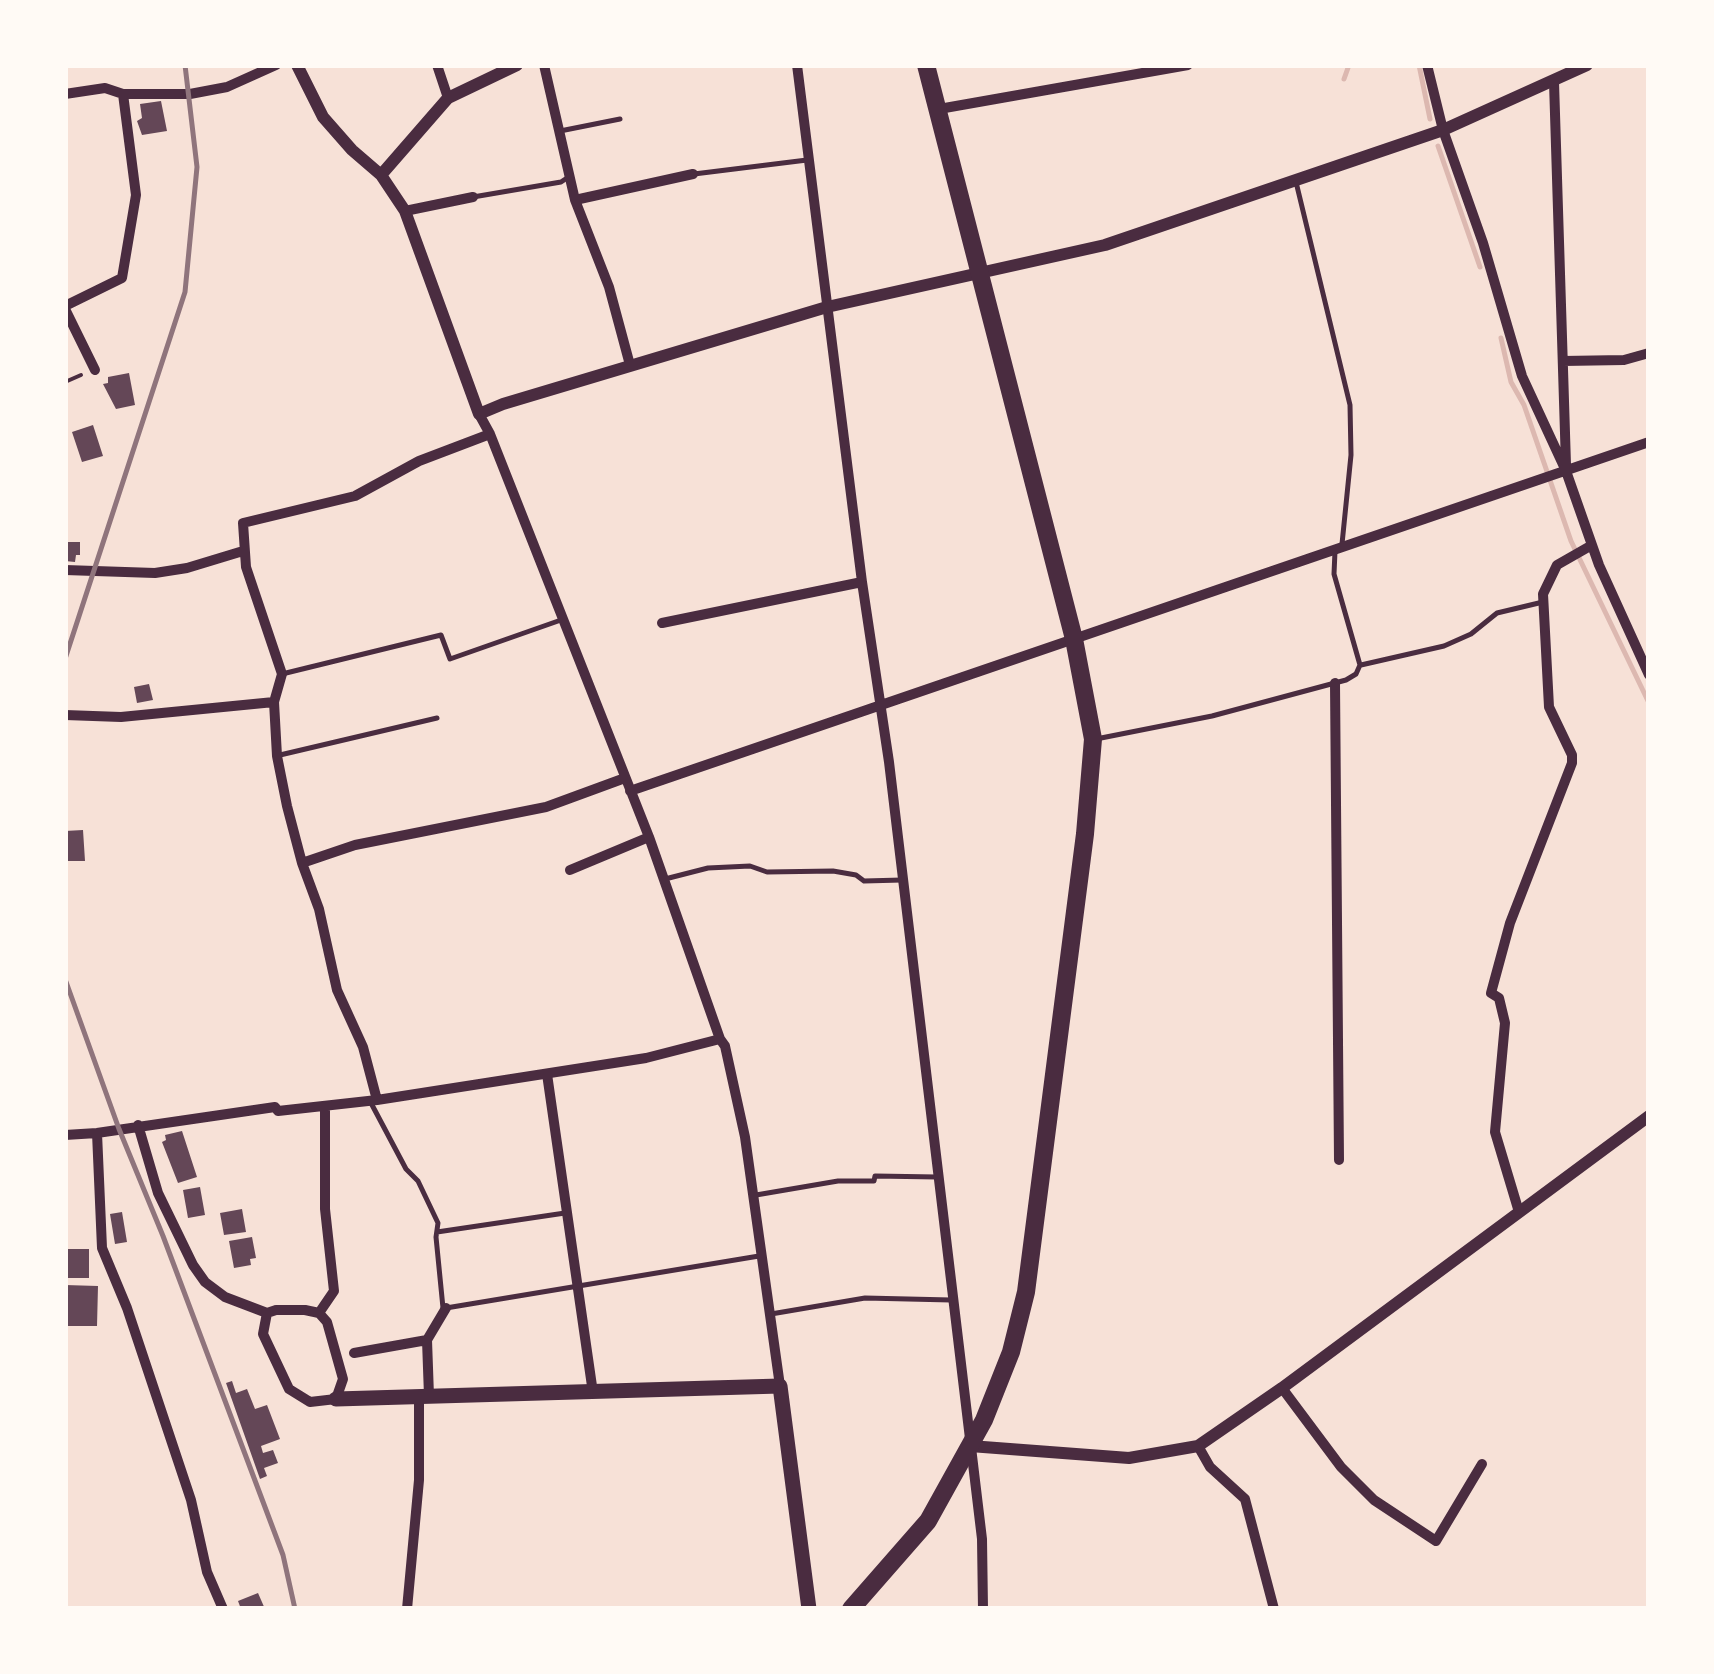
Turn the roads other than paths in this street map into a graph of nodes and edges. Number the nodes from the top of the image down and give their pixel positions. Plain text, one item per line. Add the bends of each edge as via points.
1 (276, 65) edge
2 (297, 65) edge
3 (437, 65) edge
4 (517, 65) edge
5 (544, 65) edge
6 (797, 65) edge
7 (926, 65) edge
8 (1188, 65) edge
9 (1427, 65) edge
10 (1587, 65) edge
11 (1554, 82) junction
12 (65, 94) edge
13 (124, 94) junction
14 (448, 98) junction
15 (938, 109) junction
16 (620, 119) dead end
17 (1443, 130) junction
18 (560, 131) junction
19 (810, 160) junction
20 (381, 174) junction
21 (693, 174) joint
22 (570, 176) junction
23 (1295, 180) junction
24 (474, 197) joint
25 (576, 200) junction
26 (404, 211) junction
27 (982, 274) junction
28 (827, 306) junction
29 (65, 307) edge
30 (1649, 353) edge
31 (1563, 361) junction
32 (630, 365) junction
33 (95, 370) road end
34 (479, 414) junction
35 (490, 434) junction
36 (1649, 442) edge
37 (1564, 472) junction
38 (1589, 546) junction
39 (242, 550) junction
40 (1338, 550) junction
41 (65, 570) edge
42 (862, 582) junction
43 (1543, 602) junction
44 (561, 620) junction
45 (662, 623) dead end
46 (1074, 639) junction
47 (1360, 664) junction
48 (1648, 673) edge
49 (282, 674) junction
50 (1335, 683) junction
51 (274, 702) junction
52 (880, 707) junction
53 (65, 715) edge
54 (436, 718) dead end
55 (1093, 739) junction
56 (277, 756) junction
57 (625, 778) junction
58 (630, 791) junction
59 (648, 837) junction
60 (302, 862) junction
61 (570, 870) dead end
62 (664, 880) junction
63 (902, 880) junction
64 (720, 1039) junction
65 (547, 1074) junction
66 (373, 1100) junction
67 (325, 1106) junction
68 (1649, 1116) edge
69 (138, 1125) junction
70 (97, 1133) junction
71 (65, 1135) edge
72 (1339, 1160) dead end
73 (937, 1177) junction
74 (753, 1196) junction
75 (568, 1212) junction
76 (1519, 1212) junction
77 (437, 1232) junction
78 (762, 1255) junction
79 (579, 1288) junction
80 (951, 1300) junction
81 (444, 1311) junction
82 (267, 1314) junction
83 (319, 1314) junction
84 (770, 1314) junction
85 (426, 1340) junction
86 (354, 1353) dead end
87 (780, 1386) junction
88 (1282, 1388) junction
89 (593, 1393) junction
90 (424, 1396) junction
91 (336, 1399) junction
92 (970, 1446) junction
93 (1198, 1446) junction
94 (1482, 1464) dead end
95 (222, 1609) edge
96 (407, 1609) edge
97 (809, 1609) edge
98 (851, 1609) edge
99 (982, 1609) edge
100 (1274, 1609) edge

1 - 13 street via 212,91
2 - 20 street via 323,116
3 - 14 street
4 - 14 street
5 - 18 street
6 - 19 street
7 - 15 highway
8 - 15 street
9 - 17 street
10 - 11 street
11 - 17 street
11 - 31 street
12 - 13 street via 105,88
13 - 29 street via 136,195 122,278
14 - 20 street
15 - 27 highway
16 - 18 lane
17 - 23 street
17 - 37 street via 1522,376
18 - 22 street
19 - 21 lane
19 - 28 street
20 - 26 street
21 - 25 street
22 - 24 lane
22 - 25 street
23 - 27 street via 1104,245
23 - 40 lane via 1350,406
24 - 26 street
25 - 32 street
26 - 34 street
27 - 28 street
27 - 46 highway
28 - 32 street
28 - 42 street
29 - 33 street
30 - 31 street
31 - 37 street
32 - 34 street
34 - 35 street
35 - 39 street via 419,461 355,496 243,523
35 - 44 street
36 - 37 street
37 - 38 street
37 - 40 street
38 - 43 street via 1550,574
38 - 48 street
39 - 41 street via 155,573
39 - 49 street
40 - 46 street
40 - 47 lane via 1334,574
42 - 45 street
42 - 52 street
43 - 47 lane via 1497,614 1444,646
43 - 76 street via 1549,706 1572,763 1510,923 1491,994 1505,1023 1494,1132
44 - 49 lane via 450,659 440,635
44 - 57 street
46 - 52 street
46 - 55 highway
47 - 50 lane via 1353,677
49 - 51 street
50 - 55 lane
50 - 72 street
51 - 53 street via 121,717
51 - 56 street
52 - 58 street
52 - 63 street
54 - 56 lane
55 - 92 highway via 1026,1292 1000,1384
56 - 60 street
57 - 58 street
57 - 60 street via 546,808 354,845
58 - 59 street
59 - 61 street
59 - 62 street
60 - 66 street via 337,990 363,1046
62 - 63 lane via 750,866
62 - 64 street
63 - 73 street
64 - 65 street
64 - 74 street via 736,1084
65 - 66 street
65 - 75 street
66 - 67 street
66 - 77 lane via 418,1181
67 - 69 street via 275,1106
67 - 83 street via 325,1209 334,1291
68 - 76 street
69 - 70 street
69 - 82 street via 158,1193 199,1274 225,1298
70 - 71 street
70 - 95 street via 102,1248 192,1500 206,1572
73 - 74 lane via 875,1176 874,1182 838,1181
73 - 80 street
74 - 78 street
75 - 77 lane
75 - 79 street
76 - 88 street
77 - 81 lane
78 - 79 lane
78 - 84 street
79 - 81 lane
79 - 89 street
80 - 84 lane via 866,1298
80 - 92 street
81 - 85 street
82 - 83 street
82 - 91 street via 263,1334 289,1390 310,1402
83 - 91 street via 343,1379
84 - 87 street
85 - 86 street
85 - 90 street
87 - 89 main road
87 - 97 main road
88 - 93 street
88 - 94 street via 1341,1468 1374,1500 1436,1541
89 - 90 main road
90 - 91 main road
90 - 96 street
92 - 93 street via 1129,1458
92 - 98 highway via 928,1521
92 - 99 street via 982,1539
93 - 100 street via 1244,1499

